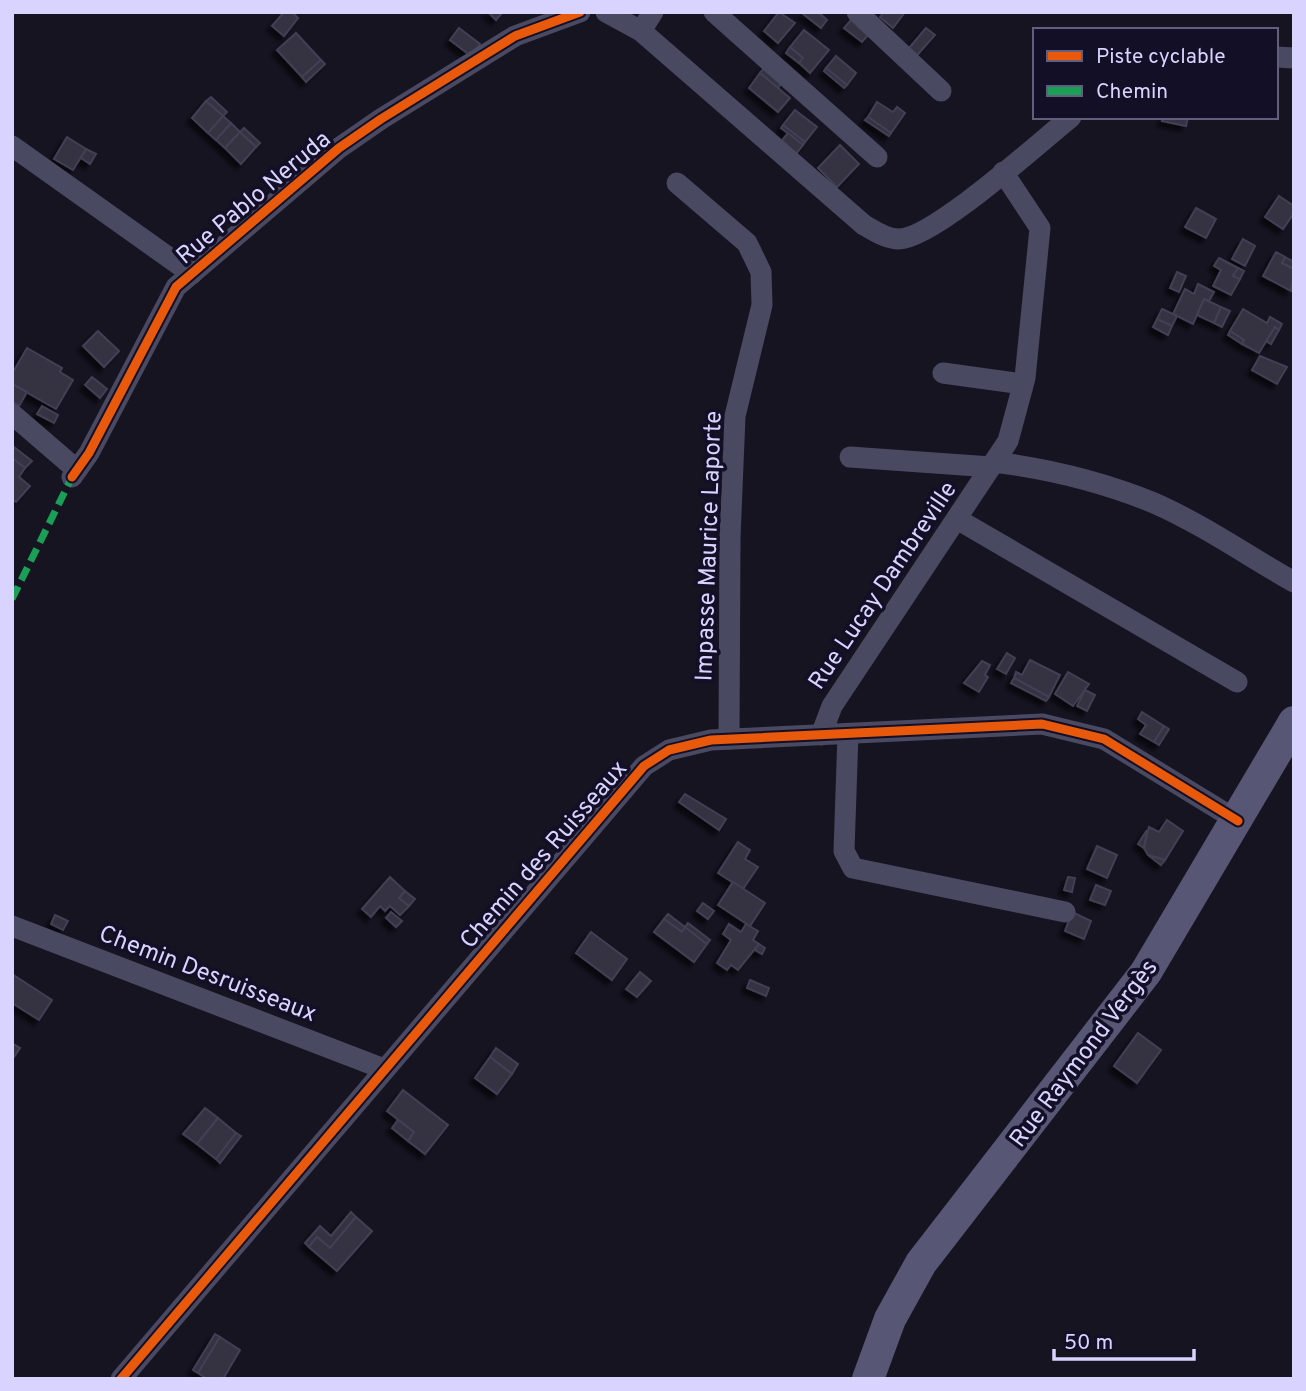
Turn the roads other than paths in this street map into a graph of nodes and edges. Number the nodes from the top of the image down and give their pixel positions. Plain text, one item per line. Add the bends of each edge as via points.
1 (580, 12) edge
2 (606, 12) edge
3 (653, 12) edge
4 (715, 12) edge
5 (857, 12) edge
6 (641, 32) junction
7 (941, 90) dead end
8 (1068, 119) edge
9 (12, 146) edge
10 (877, 157) dead end
11 (1003, 172) junction
12 (677, 183) dead end
13 (192, 274) junction
14 (943, 373) dead end
15 (1023, 384) junction
16 (12, 414) edge
17 (850, 457) dead end
18 (993, 464) junction
19 (957, 519) junction
20 (1294, 582) edge
21 (1237, 682) dead end
22 (1294, 722) edge
23 (848, 734) junction
24 (821, 735) junction
25 (729, 738) junction
26 (1238, 821) junction
27 (1065, 912) dead end
28 (12, 926) edge
29 (384, 1069) junction
30 (121, 1379) edge
31 (868, 1379) edge

1 - 13 street, Rue Pablo Neruda via 515,36 381,118 339,148
2 - 6 street
3 - 6 street
4 - 10 street
5 - 7 street
6 - 11 street via 864,225 881,234 899,239 915,235
8 - 11 street
9 - 13 street
11 - 15 street, Rue Lucay Dambreville via 1040,228
12 - 25 street, Impasse Maurice Laporte via 747,243 761,272 762,305 735,416
13 - 16 street, Rue Pablo Neruda via 176,287 75,474
14 - 15 street
15 - 18 street, Rue Lucay Dambreville via 1008,442
17 - 18 street, Rue Lucay Dambreville
18 - 19 street, Rue Lucay Dambreville
18 - 20 street via 1035,467 1098,482 1156,504
19 - 21 street
19 - 24 street, Rue Lucay Dambreville via 832,706
22 - 26 main road, Rue Raymond Vergès
23 - 24 street, Chemin des Ruisseaux
23 - 26 street, Chemin des Ruisseaux via 1042,724 1104,739
23 - 27 street via 844,851 853,867
24 - 25 street, Chemin des Ruisseaux
25 - 29 street, Chemin des Ruisseaux via 669,750 644,766
26 - 31 main road, Rue Raymond Vergès via 1146,972 921,1263 890,1319
28 - 29 street, Chemin Desruisseaux
29 - 30 street, Chemin des Ruisseaux

